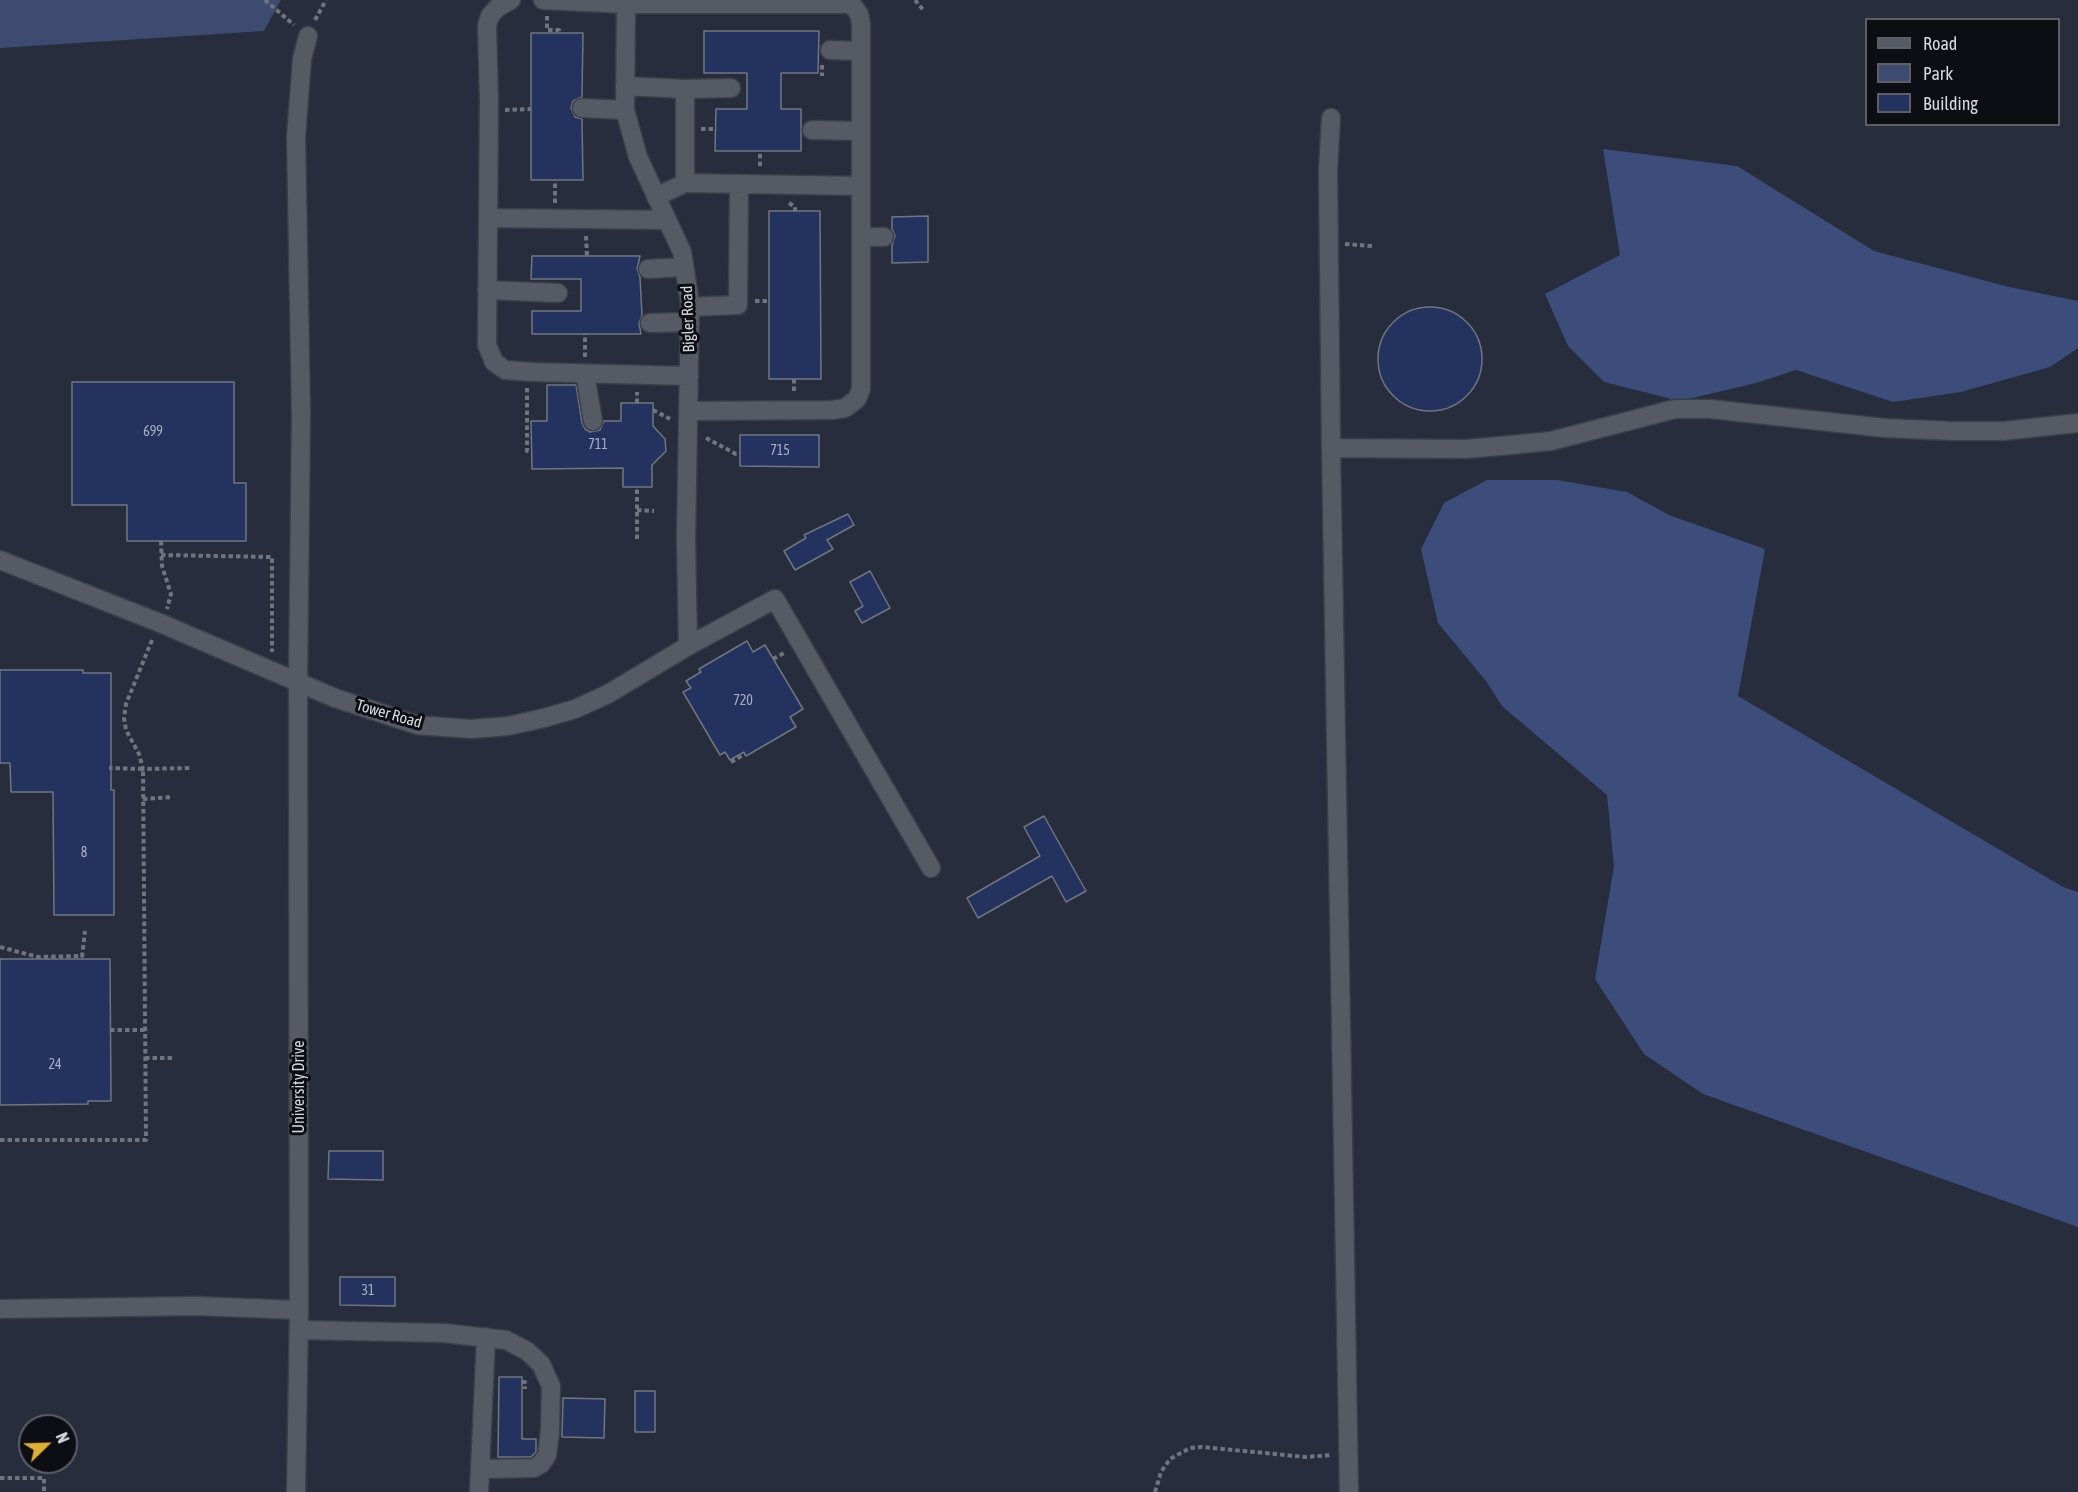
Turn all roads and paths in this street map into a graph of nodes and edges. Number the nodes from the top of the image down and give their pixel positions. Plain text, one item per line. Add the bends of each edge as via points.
1 (265, 0) edge
2 (511, 0) edge
3 (543, 0) edge
4 (915, 0) edge
5 (626, 4) junction
6 (924, 11) dead end
7 (547, 23) dead end
8 (559, 33) dead end
9 (308, 36) joint
10 (830, 50) dead end
11 (860, 51) junction
12 (822, 69) dead end
13 (822, 76) dead end
14 (625, 86) junction
15 (730, 88) dead end
16 (685, 89) junction
17 (582, 108) dead end
18 (531, 109) dead end
19 (489, 110) junction
20 (625, 110) junction
21 (1332, 118) dead end
22 (812, 130) dead end
23 (860, 131) junction
24 (684, 183) junction
25 (739, 184) junction
26 (860, 186) junction
27 (657, 197) junction
28 (488, 218) junction
29 (667, 220) junction
30 (861, 237) junction
31 (884, 237) dead end
32 (1329, 243) junction
33 (1372, 246) dead end
34 (684, 267) junction
35 (648, 269) dead end
36 (487, 290) junction
37 (558, 293) dead end
38 (690, 315) junction
39 (650, 323) dead end
40 (528, 372) junction
41 (585, 374) junction
42 (689, 376) junction
43 (652, 410) dead end
44 (682, 416) junction
45 (593, 421) dead end
46 (2078, 423) edge
47 (696, 433) dead end
48 (1331, 448) junction
49 (531, 452) dead end
50 (740, 454) dead end
51 (637, 487) dead end
52 (637, 510) junction
53 (654, 511) dead end
54 (637, 539) dead end
55 (161, 540) dead end
56 (161, 555) junction
57 (0, 560) edge
58 (167, 610) dead end
59 (152, 640) dead end
60 (688, 646) junction
61 (272, 653) dead end
62 (298, 682) junction
63 (745, 754) dead end
64 (731, 762) dead end
65 (109, 768) dead end
66 (191, 768) dead end
67 (143, 769) junction
68 (172, 797) dead end
69 (143, 799) junction
70 (931, 868) dead end
71 (85, 931) dead end
72 (0, 947) edge
73 (110, 1030) dead end
74 (145, 1030) junction
75 (145, 1058) junction
76 (176, 1058) dead end
77 (0, 1140) edge
78 (0, 1309) edge
79 (299, 1311) junction
80 (299, 1330) junction
81 (486, 1337) junction
82 (522, 1382) dead end
83 (525, 1389) dead end
84 (1349, 1447) junction
85 (480, 1469) junction
86 (0, 1478) edge
87 (44, 1491) edge
88 (296, 1492) edge
89 (479, 1492) edge
90 (1155, 1492) edge
91 (1349, 1492) edge

1 - 9 path
2 - 19 street via 497,8 488,25
3 - 5 street
4 - 6 path
5 - 11 street via 848,4 859,14
5 - 14 street, Bigler Road
7 - 8 path via 547,30
9 - 62 street, University Drive via 302,59 296,137 301,391
10 - 11 street
11 - 23 street
12 - 13 path
14 - 16 street
14 - 20 street, Bigler Road
15 - 16 street
16 - 24 street
17 - 20 street
18 - 19 path
19 - 28 street
20 - 27 street, Bigler Road via 638,157
21 - 32 street
22 - 23 street
23 - 26 street
24 - 25 street
24 - 27 street
25 - 26 street
25 - 38 street via 738,305
26 - 30 street
27 - 29 street, Bigler Road
28 - 29 street
28 - 36 street
29 - 34 street, Bigler Road via 682,252
30 - 31 street
30 - 44 street via 861,389 857,399 845,408 832,410
32 - 33 path
32 - 48 street
34 - 35 street
34 - 38 street, Bigler Road
36 - 37 street
36 - 40 street via 487,345 494,362 505,370
38 - 39 street
38 - 42 street, Bigler Road
40 - 41 street
40 - 49 path via 526,452
41 - 42 street
41 - 45 street
42 - 44 street, Bigler Road
43 - 44 path
44 - 60 street, Bigler Road
46 - 48 street via 2003,431 1953,431 1675,409 1551,441 1466,449
47 - 50 path
48 - 84 street
51 - 52 path
52 - 53 path
52 - 54 path
55 - 56 path
56 - 58 path via 171,594
56 - 61 path via 273,557
57 - 62 street, Tower Road
59 - 67 path via 124,718
60 - 62 street, Tower Road via 575,709 508,726 472,729 417,725
60 - 70 street, Tower Road via 775,599
62 - 79 street, University Drive
63 - 64 path
65 - 67 path
66 - 67 path
67 - 69 path
68 - 69 path
69 - 74 path
71 - 72 path via 82,958 38,957
73 - 74 path
74 - 75 path
75 - 76 path
75 - 77 path via 146,1140
78 - 79 street via 195,1306
79 - 80 street, University Drive
80 - 81 street
80 - 88 street, University Drive
81 - 85 street
81 - 85 street via 506,1340 541,1364 551,1386 550,1431 547,1455 534,1468
82 - 83 path
84 - 90 path via 1322,1457 1190,1448 1170,1459
84 - 91 street
85 - 89 street
86 - 87 path via 44,1479

